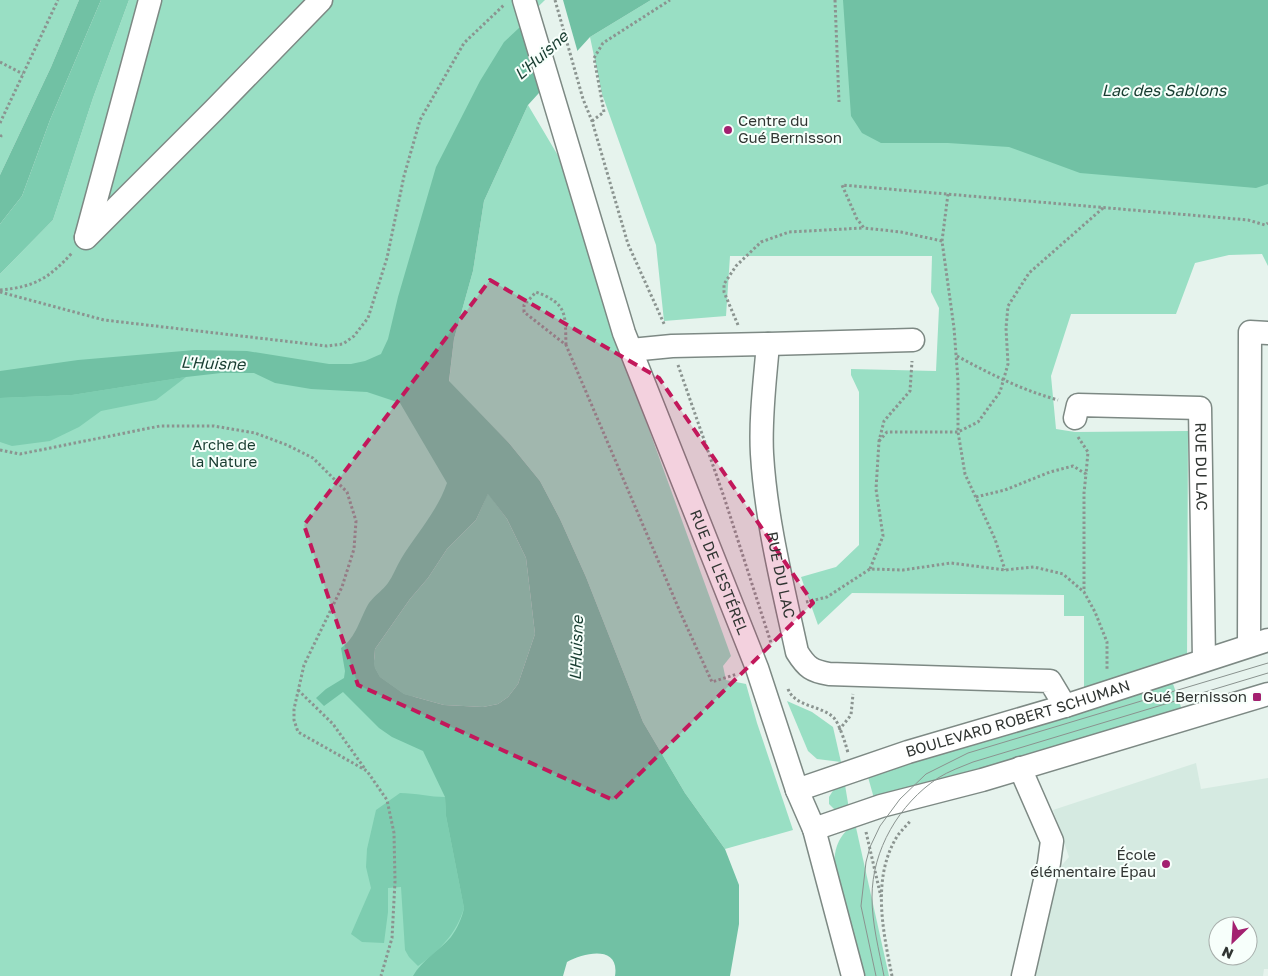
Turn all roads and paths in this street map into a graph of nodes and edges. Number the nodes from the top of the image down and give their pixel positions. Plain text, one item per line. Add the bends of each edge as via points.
1 (58, 0) edge
2 (150, 0) edge
3 (321, 0) edge
4 (509, 0) edge
5 (524, 0) edge
6 (555, 0) edge
7 (670, 0) edge
8 (835, 0) edge
9 (0, 62) edge
10 (23, 74) junction
11 (839, 102) dead end
12 (592, 121) junction
13 (0, 123) edge
14 (0, 135) edge
15 (0, 139) edge
16 (948, 194) junction
17 (1103, 207) junction
18 (1267, 225) edge
19 (864, 228) junction
20 (86, 238) junction
21 (942, 241) junction
22 (628, 244) dead end
23 (0, 291) edge
24 (1268, 333) edge
25 (913, 340) joint
26 (746, 344) junction
27 (768, 344) junction
28 (566, 345) junction
29 (631, 350) junction
30 (956, 355) junction
31 (1003, 381) junction
32 (1077, 412) junction
33 (958, 432) junction
34 (879, 441) junction
35 (0, 450) edge
36 (1086, 474) junction
37 (976, 497) junction
38 (870, 569) junction
39 (1005, 570) junction
40 (1084, 592) junction
41 (787, 604) junction
42 (1258, 643) edge
43 (1204, 660) junction
44 (757, 668) junction
45 (854, 676) junction
46 (298, 690) junction
47 (1107, 691) junction
48 (1268, 694) edge
49 (1065, 706) junction
50 (839, 730) dead end
51 (1020, 768) junction
52 (366, 771) junction
53 (797, 790) junction
54 (916, 814) dead end
55 (814, 829) junction
56 (381, 976) edge
57 (853, 976) edge
58 (892, 976) edge
59 (1023, 976) edge

1 - 10 path
2 - 20 street
3 - 20 street
4 - 23 path via 464,43 420,120 404,176 387,258 368,318 343,344 327,346 104,320
5 - 29 street, RUE DE L'ESTÉREL
6 - 12 path
7 - 12 path via 603,43 594,58 604,112
8 - 11 path
9 - 10 path
10 - 13 path
12 - 22 path
14 - 15 path
16 - 17 path
16 - 19 path via 842,185
16 - 21 path
17 - 18 path via 1248,220
17 - 31 path via 1029,273 1008,306 1008,364
19 - 21 path
19 - 26 path via 789,232 761,242 736,266 724,284 724,292
20 - 23 path via 56,270 21,288
21 - 30 path
24 - 42 street via 1250,332
25 - 27 street
25 - 34 path via 910,391 884,421
26 - 27 street
26 - 29 street
27 - 41 street, RUE DU LAC via 762,453 767,500
28 - 28 path via 524,312 524,305 536,292 559,303 564,317
28 - 44 path via 712,682
29 - 44 street, RUE DE L'ESTÉREL
30 - 31 path
30 - 33 path
31 - 32 path
31 - 33 path via 1000,392 978,422
32 - 36 path via 1075,432 1088,452
32 - 43 street, RUE DU LAC via 1200,408
33 - 34 path via 887,432
33 - 37 path via 965,474
34 - 38 path via 876,489 883,536
35 - 46 path via 20,454 160,426 214,426 254,433 313,458 347,492 356,521 354,549 342,587 304,665
36 - 37 path via 1073,466
36 - 40 path
37 - 39 path
38 - 39 path via 903,570 951,562
38 - 41 path via 827,597
39 - 40 path via 1034,567 1064,574
40 - 47 path via 1107,642
41 - 45 street, RUE DU LAC via 797,652 804,664 814,671
42 - 43 street, BOULEVARD ROBERT SCHUMAN
43 - 47 street, BOULEVARD ROBERT SCHUMAN
44 - 53 street, RUE DE L'ESTÉREL
45 - 49 street, RUE DU LAC via 1050,681
45 - 50 path via 851,715
46 - 52 path via 333,724
46 - 52 path via 294,709 298,732
47 - 49 street, BOULEVARD ROBERT SCHUMAN
48 - 51 street
49 - 53 street, BOULEVARD ROBERT SCHUMAN via 908,752
51 - 55 street via 881,806
51 - 59 street via 1052,841
52 - 56 path via 387,800 394,833 392,938
53 - 55 street, RUE DE L'ESTÉREL
54 - 58 path via 898,836 884,867 881,897 883,930
55 - 57 street, RUE DE L'ESTÉREL

